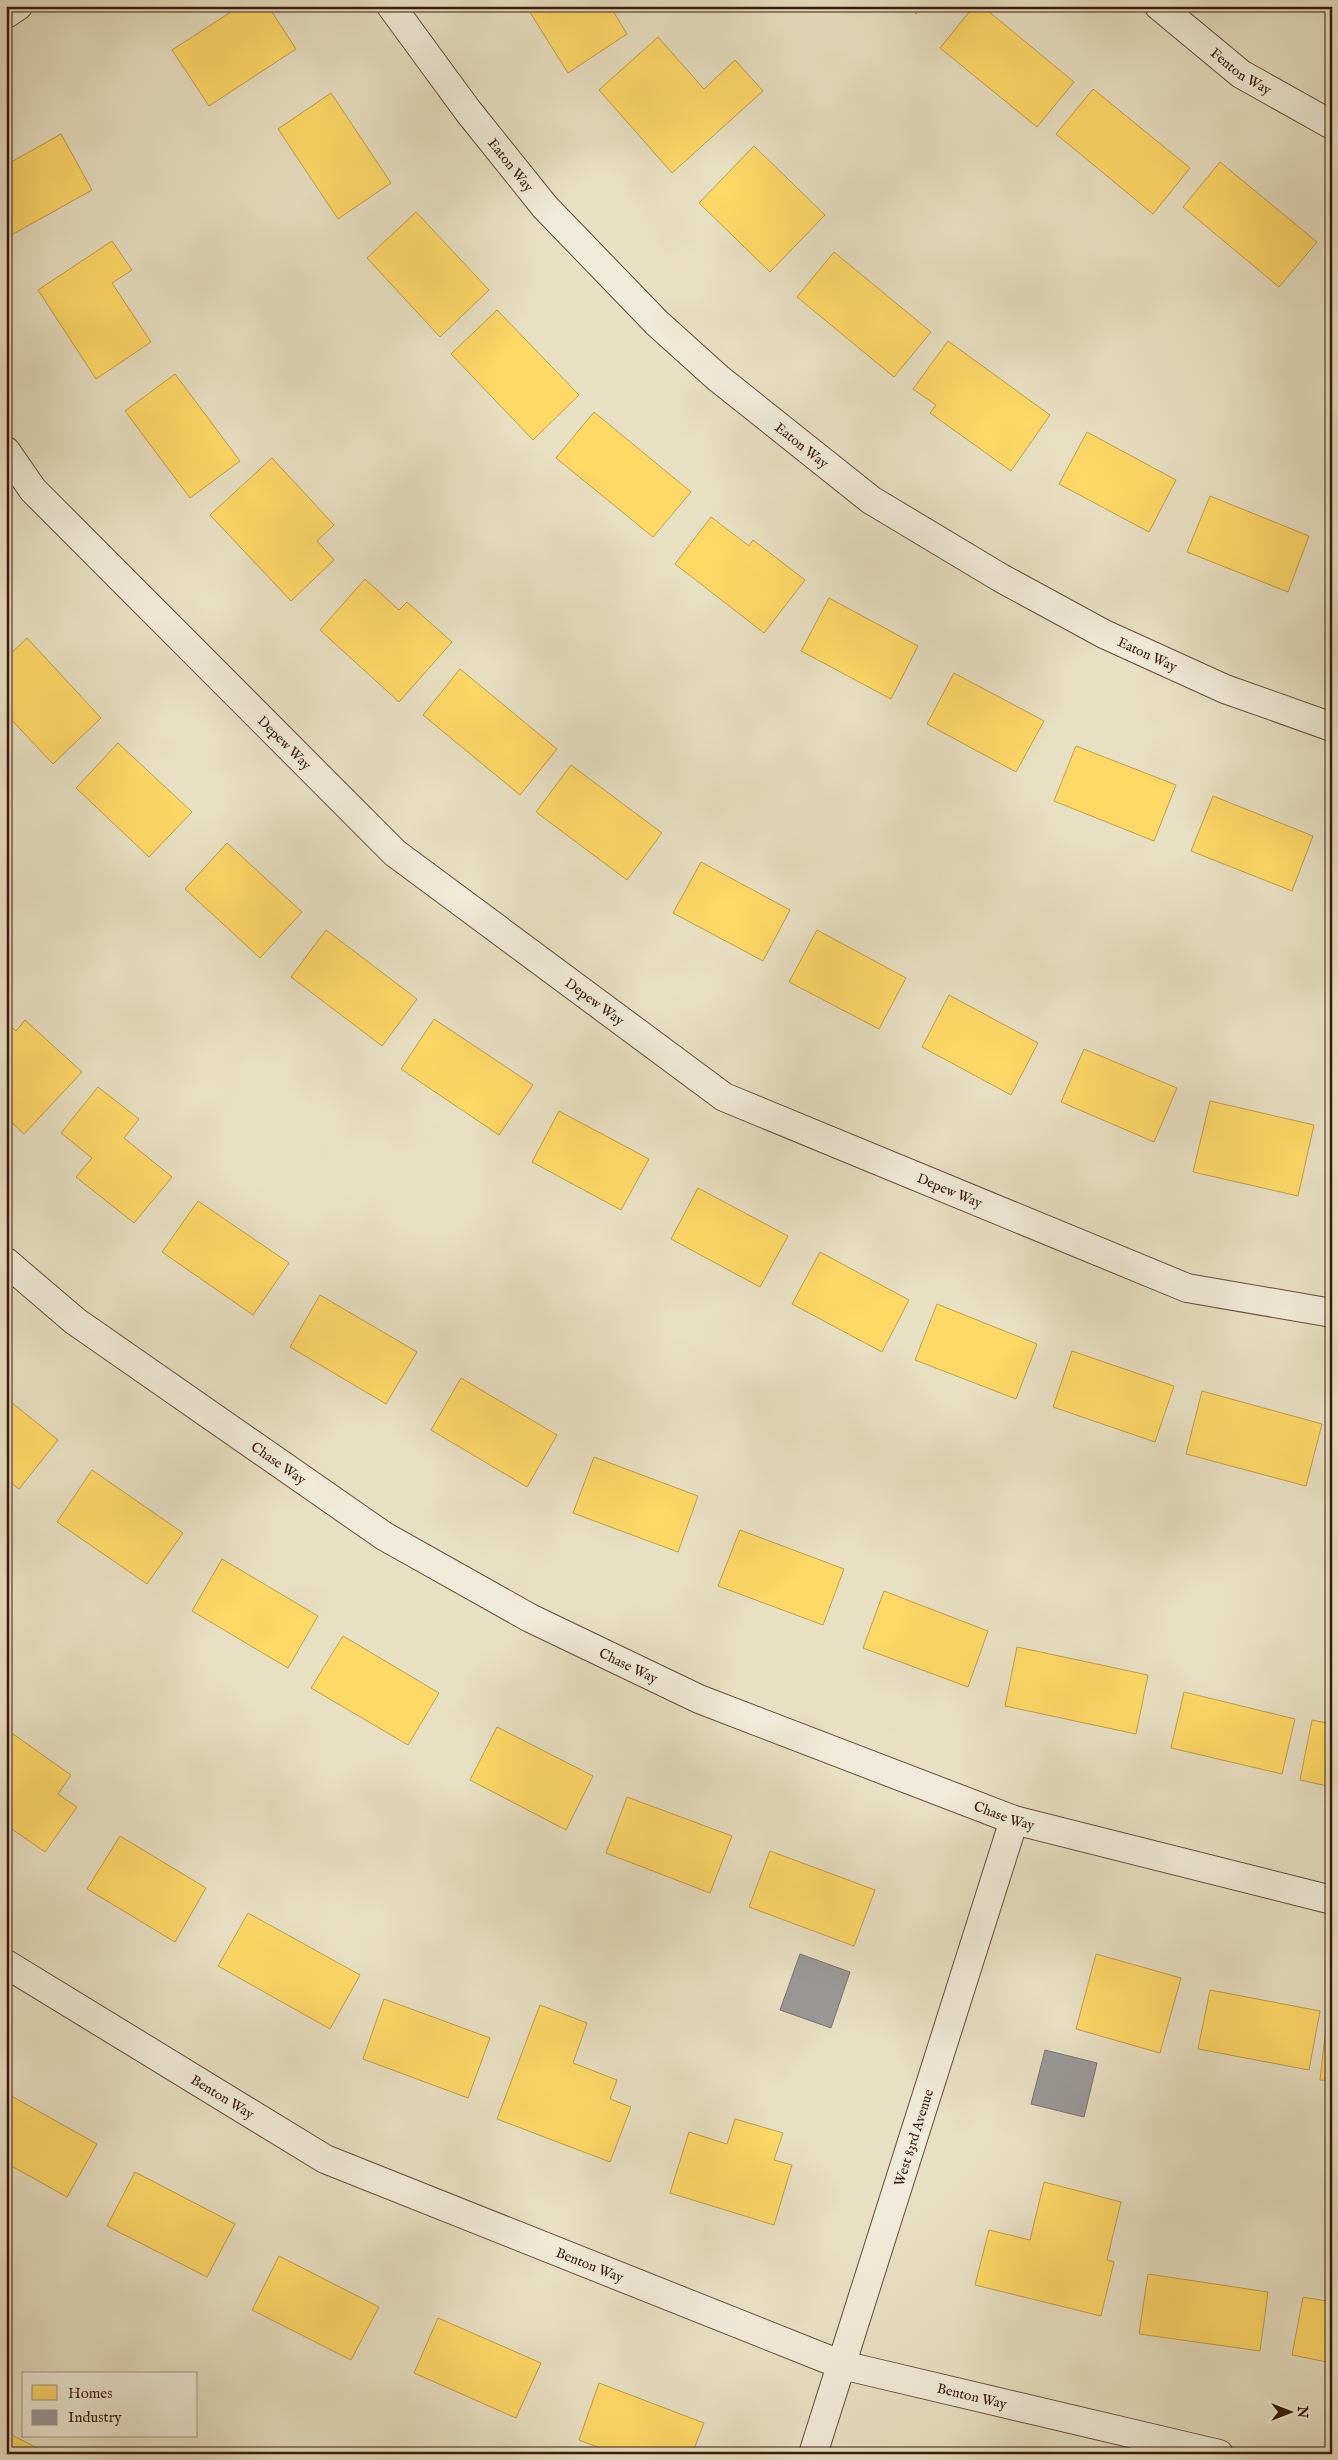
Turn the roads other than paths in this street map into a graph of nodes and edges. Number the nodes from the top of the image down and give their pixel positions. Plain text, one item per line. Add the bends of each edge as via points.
1 (18, 6) edge
2 (392, 6) edge
3 (1159, 6) edge
4 (6, 14) edge
5 (1332, 124) edge
6 (6, 451) edge
7 (1332, 727) edge
8 (6, 1262) edge
9 (1332, 1313) edge
10 (1014, 1820) junction
11 (1332, 1900) edge
12 (6, 1964) edge
13 (842, 2365) junction
14 (813, 2454) edge
15 (1219, 2454) edge

1 - 4 street
2 - 7 street, Eaton Way via 468,112 545,207 657,323 718,378 872,500 1001,578 1104,634 1225,688
3 - 5 street, Fenton Way via 1241,74
6 - 9 street, Depew Way via 33,490 395,853 724,1097 1187,1288
8 - 10 street, Chase Way via 76,1321 384,1536 530,1618 699,1699
10 - 11 street, Chase Way
10 - 13 street, West 83rd Avenue
12 - 13 street, Benton Way via 325,2159
13 - 14 street, West 83rd Avenue
13 - 15 street, Benton Way

